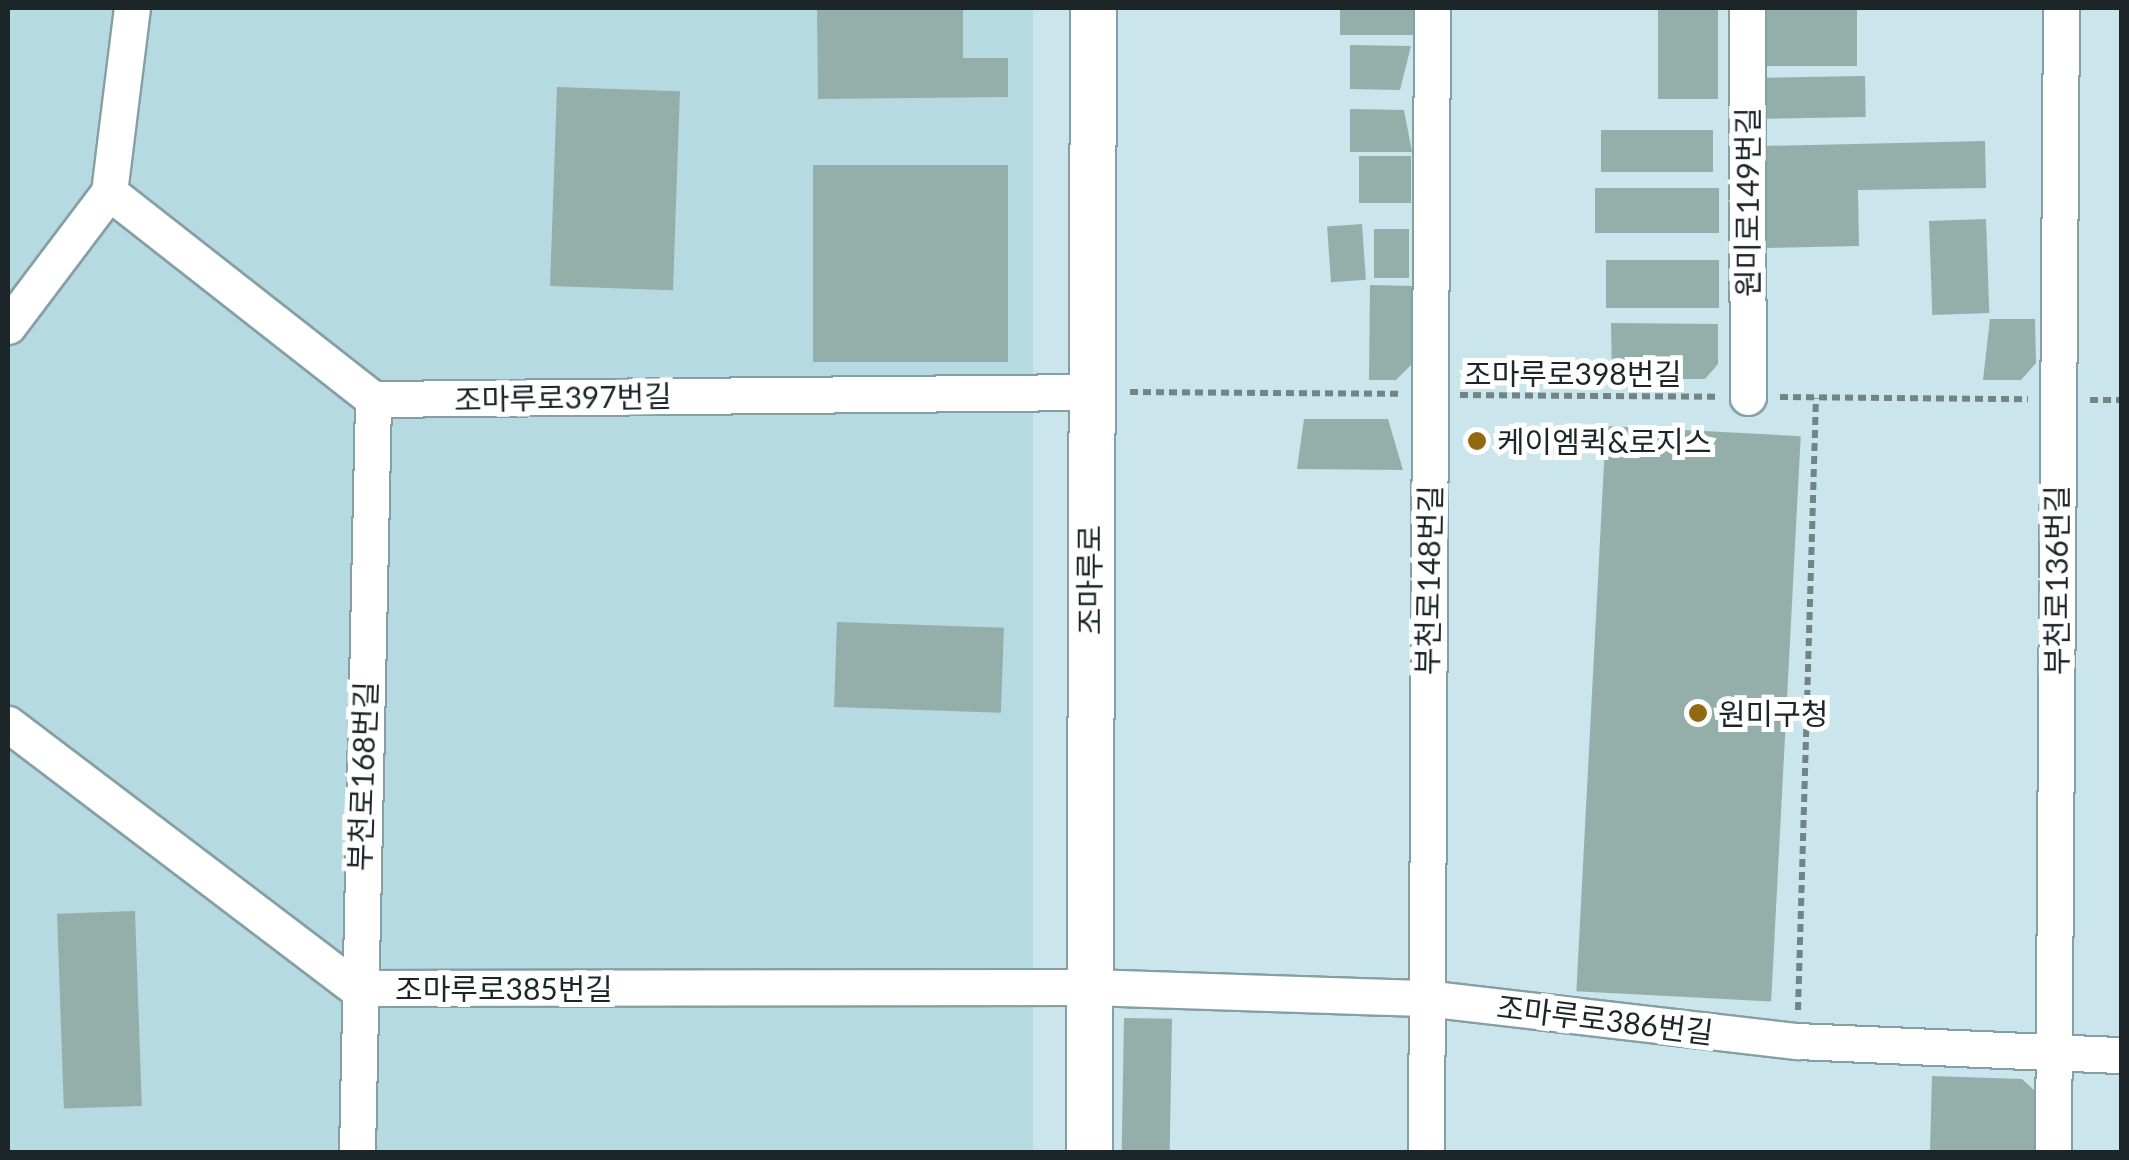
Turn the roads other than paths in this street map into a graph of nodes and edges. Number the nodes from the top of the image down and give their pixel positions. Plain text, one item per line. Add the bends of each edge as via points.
1 (132, 8) edge
2 (1093, 8) edge
3 (1432, 8) edge
4 (1747, 8) edge
5 (2061, 8) edge
6 (109, 192) junction
7 (8, 326) edge
8 (1089, 392) junction
9 (1748, 397) road end
10 (373, 400) junction
11 (8, 724) edge
12 (1089, 987) junction
13 (356, 988) junction
14 (1424, 998) junction
15 (2053, 1054) junction
16 (2122, 1055) edge
17 (357, 1152) edge
18 (1089, 1152) edge
19 (1426, 1152) edge
20 (2053, 1152) edge

1 - 6 street
2 - 8 street, 조마루로
3 - 14 street, 부천로148번길
4 - 9 street, 원미로149번길
5 - 15 street, 부천로136번길
6 - 7 street
6 - 10 street
8 - 10 street, 조마루로397번길
8 - 12 street, 조마루로
10 - 13 street, 부천로168번길
11 - 13 street, 조마루로385번길
12 - 13 street, 조마루로385번길
12 - 14 street, 조마루로386번길
12 - 18 street, 조마루로
13 - 17 street, 부천로168번길
14 - 15 street, 조마루로386번길 via 1797,1041
14 - 19 street, 부천로148번길
15 - 16 street, 조마루로386번길
15 - 20 street, 부천로136번길

